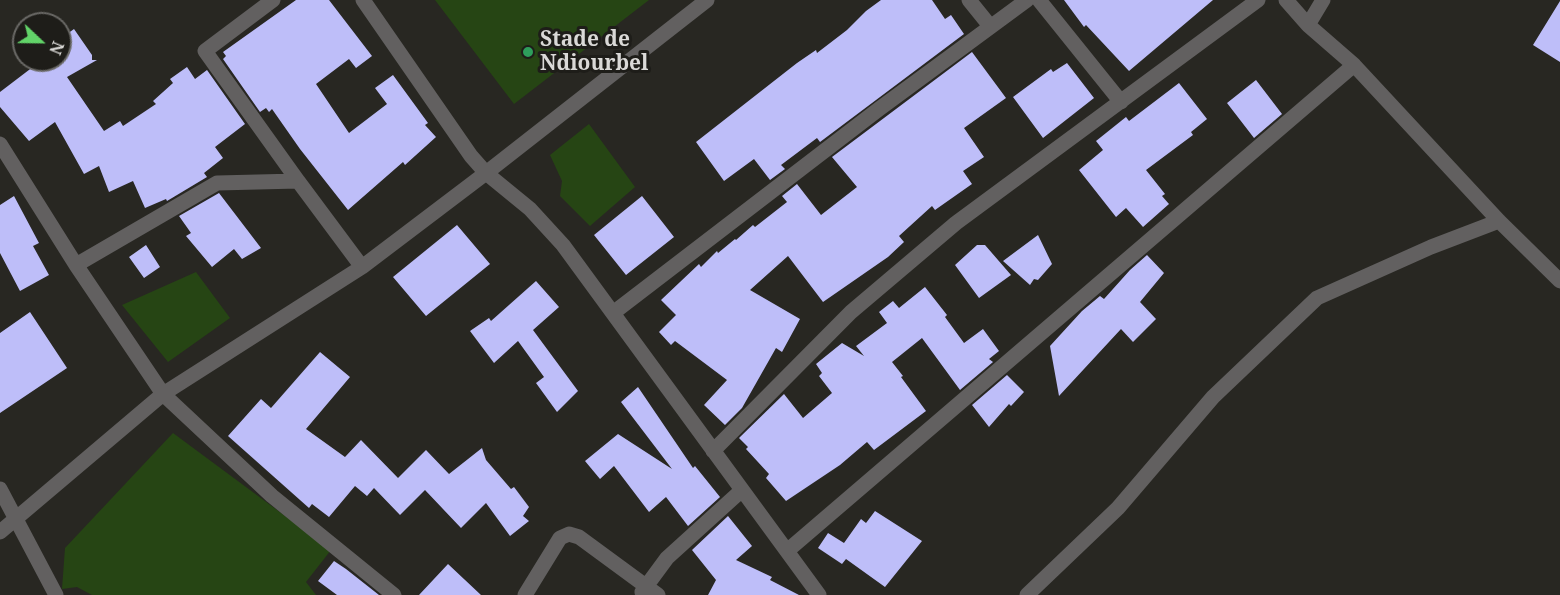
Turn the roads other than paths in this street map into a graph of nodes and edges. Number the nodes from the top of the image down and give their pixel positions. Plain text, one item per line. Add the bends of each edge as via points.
1 (273, 0) edge
2 (363, 0) edge
3 (707, 0) edge
4 (969, 0) edge
5 (1027, 0) edge
6 (1039, 0) edge
7 (1258, 0) edge
8 (1286, 0) edge
9 (1323, 0) edge
10 (1308, 25) junction
11 (990, 26) junction
12 (1354, 65) junction
13 (1121, 102) junction
14 (0, 144) edge
15 (486, 173) junction
16 (298, 180) junction
17 (1499, 221) junction
18 (76, 265) junction
19 (362, 267) junction
20 (1560, 281) edge
21 (613, 313) junction
22 (163, 394) junction
23 (713, 451) junction
24 (0, 489) edge
25 (742, 490) junction
26 (16, 518) junction
27 (0, 532) edge
28 (786, 551) junction
29 (648, 592) edge
30 (56, 595) edge
31 (394, 595) edge
32 (525, 595) edge
33 (819, 595) edge
34 (1027, 595) edge

1 - 16 street via 205,51
2 - 15 street via 456,137
3 - 15 street
4 - 11 street
5 - 11 street
6 - 13 street
7 - 13 street
8 - 10 street
9 - 10 street
10 - 12 street
11 - 21 street
12 - 17 street
12 - 28 street
13 - 23 street via 956,224 860,305
14 - 18 street
15 - 19 street
15 - 21 street via 547,226
16 - 18 street via 217,183
16 - 19 street
17 - 20 street
17 - 34 street via 1317,298 1213,398 1118,508
18 - 22 street
19 - 22 street
21 - 23 street
22 - 26 street
22 - 31 street via 272,496
23 - 25 street
24 - 26 street
25 - 28 street
25 - 29 street via 667,558
26 - 27 street
26 - 30 street
28 - 33 street
29 - 32 street via 579,537 569,534 560,538

